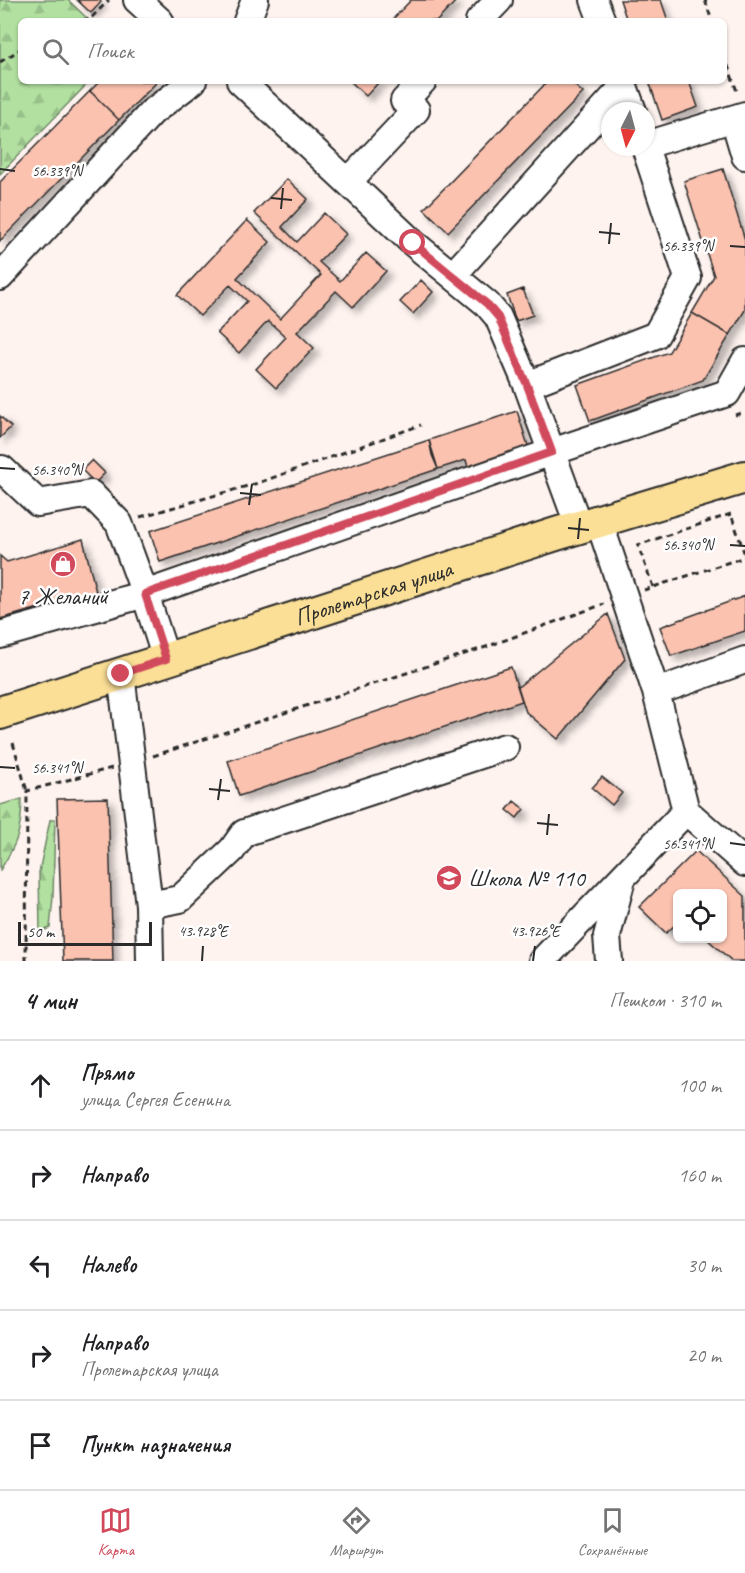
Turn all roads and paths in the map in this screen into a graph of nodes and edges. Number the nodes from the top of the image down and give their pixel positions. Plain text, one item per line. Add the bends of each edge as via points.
1 (109, 0) edge
2 (137, 0) edge
3 (255, 0) edge
4 (499, 0) edge
5 (594, 0) edge
6 (705, 0) edge
7 (90, 18) edge
8 (157, 18) edge
9 (248, 18) edge
10 (482, 18) edge
11 (601, 18) edge
12 (711, 18) edge
13 (18, 51) edge
14 (0, 62) edge
15 (727, 66) edge
16 (190, 84) edge
17 (243, 84) edge
18 (420, 84) edge
19 (622, 84) edge
20 (623, 84) edge
21 (630, 102) edge
22 (741, 116) edge
23 (655, 143) edge
24 (649, 156) edge
25 (745, 156) edge
26 (348, 182) junction
27 (453, 275) junction
28 (0, 277) edge
29 (745, 361) edge
30 (527, 385) junction
31 (420, 424) dead end
32 (552, 452) junction
33 (2, 469) dead end
34 (745, 477) edge
35 (119, 523) junction
36 (589, 524) junction
37 (745, 556) edge
38 (653, 587) junction
39 (145, 594) junction
40 (624, 596) junction
41 (0, 635) edge
42 (166, 659) junction
43 (745, 660) edge
44 (121, 674) junction
45 (656, 692) junction
46 (0, 712) edge
47 (13, 743) dead end
48 (505, 747) dead end
49 (131, 763) junction
50 (27, 791) junction
51 (686, 811) junction
52 (745, 863) edge
53 (622, 878) junction
54 (149, 905) junction
55 (26, 961) edge
56 (150, 961) edge
57 (542, 961) edge
58 (609, 961) edge

1 - 7 path
2 - 8 lane
3 - 9 lane
4 - 10 lane
5 - 11 lane
6 - 12 path
13 - 14 path
15 - 22 path
16 - 28 lane via 152,112
17 - 26 lane
18 - 26 lane via 404,101 416,110
19 - 27 lane
20 - 21 lane
22 - 23 lane
22 - 25 lane
24 - 30 lane via 688,278 656,335
26 - 27 lane
27 - 30 lane via 498,317
29 - 32 lane via 727,393
30 - 32 lane
31 - 35 path via 258,483
32 - 36 lane
32 - 39 lane
33 - 35 lane via 38,502 91,494
34 - 36 main road, Пролетарская улица
35 - 39 lane
36 - 40 lane
36 - 42 main road, Пролетарская улица
37 - 38 path
37 - 38 path via 731,514 639,545
38 - 40 path
39 - 41 lane
39 - 42 lane
40 - 45 lane
40 - 49 path via 486,647
42 - 44 main road, Пролетарская улица
43 - 45 lane
44 - 46 main road, Пролетарская улица
44 - 49 lane
45 - 51 lane
47 - 50 path
48 - 54 lane via 244,833 232,850 180,899
49 - 50 path
49 - 54 lane
50 - 55 path
51 - 52 lane
51 - 53 lane
53 - 57 lane
53 - 58 lane via 607,936
54 - 56 lane

